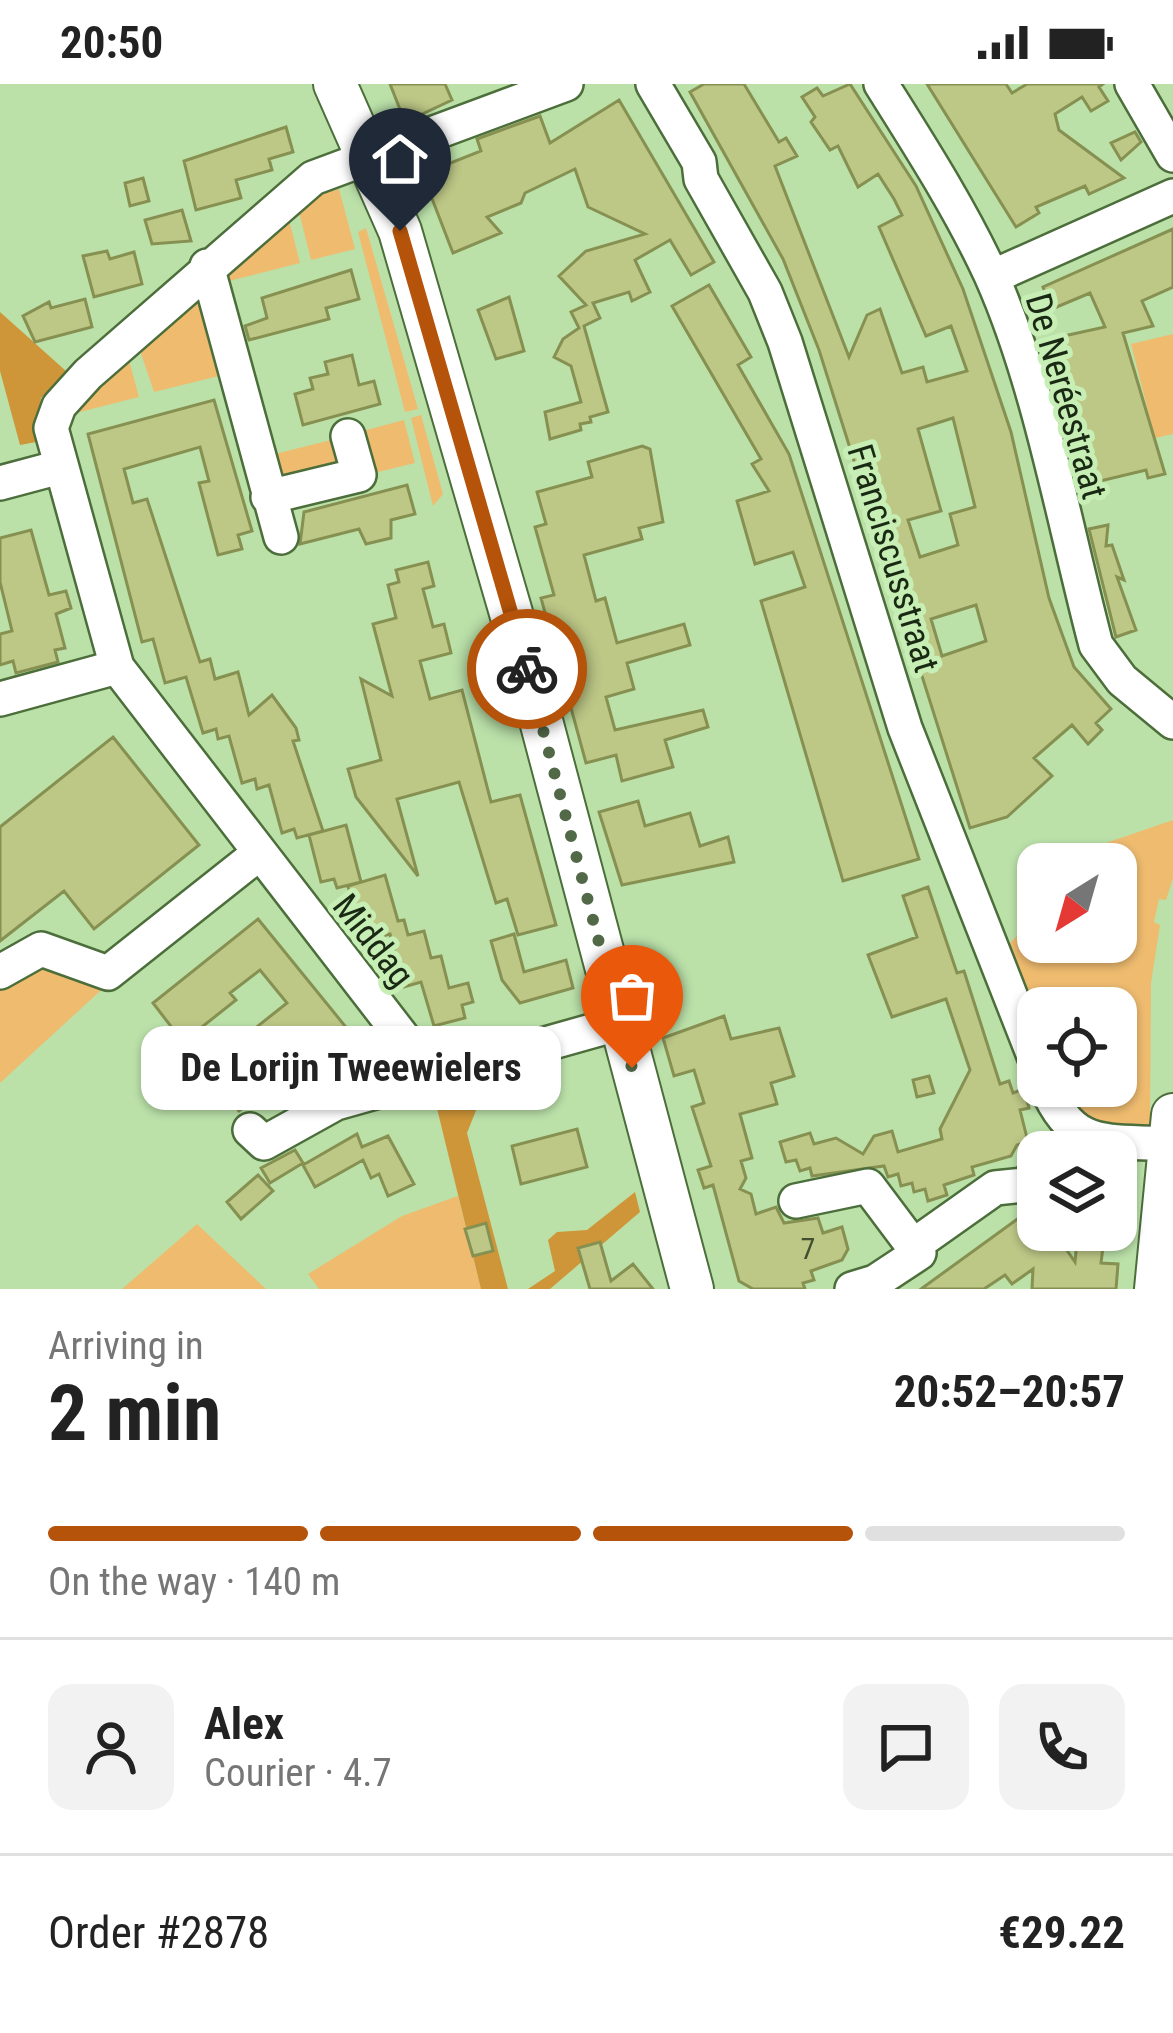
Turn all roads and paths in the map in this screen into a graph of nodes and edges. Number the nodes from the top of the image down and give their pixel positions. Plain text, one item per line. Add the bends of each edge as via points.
1 (335, 84) edge
2 (566, 84) edge
3 (653, 84) edge
4 (881, 84) edge
5 (1132, 84) edge
6 (369, 154) junction
7 (1173, 155) edge
8 (1173, 196) edge
9 (207, 266) junction
10 (992, 277) junction
11 (348, 436) dead end
12 (60, 467) junction
13 (0, 483) edge
14 (268, 497) junction
15 (280, 537) dead end
16 (117, 667) junction
17 (0, 699) edge
18 (1173, 722) edge
19 (257, 855) junction
20 (0, 972) edge
21 (1017, 1013) edge
22 (620, 1024) junction
23 (431, 1074) junction
24 (250, 1130) dead end
25 (1171, 1130) edge
26 (1137, 1135) edge
27 (1017, 1186) edge
28 (796, 1201) dead end
29 (913, 1246) junction
30 (692, 1289) edge
31 (852, 1289) edge
32 (1156, 1289) edge

1 - 6 main road
2 - 6 street, Middag
3 - 21 street, Franciscusstraat via 785,342 905,728
4 - 10 street, De Neréestraat
5 - 7 street
6 - 9 street, Middag via 313,178
6 - 22 main road via 400,231 527,668
8 - 10 street
9 - 12 street, Middag via 59,406 51,428
9 - 14 street
10 - 18 street, De Neréestraat via 1096,645 1122,680
11 - 14 street via 359,475
12 - 13 street
12 - 16 street, Middag
14 - 15 street
16 - 17 street
16 - 19 street, Middag
19 - 20 street via 108,973 41,950
19 - 23 street, Middag
22 - 23 street
22 - 30 main road
23 - 24 street via 336,1103 263,1143
25 - 26 street
25 - 32 main road
27 - 29 street via 995,1189
28 - 29 street via 868,1186
29 - 31 street via 919,1253

